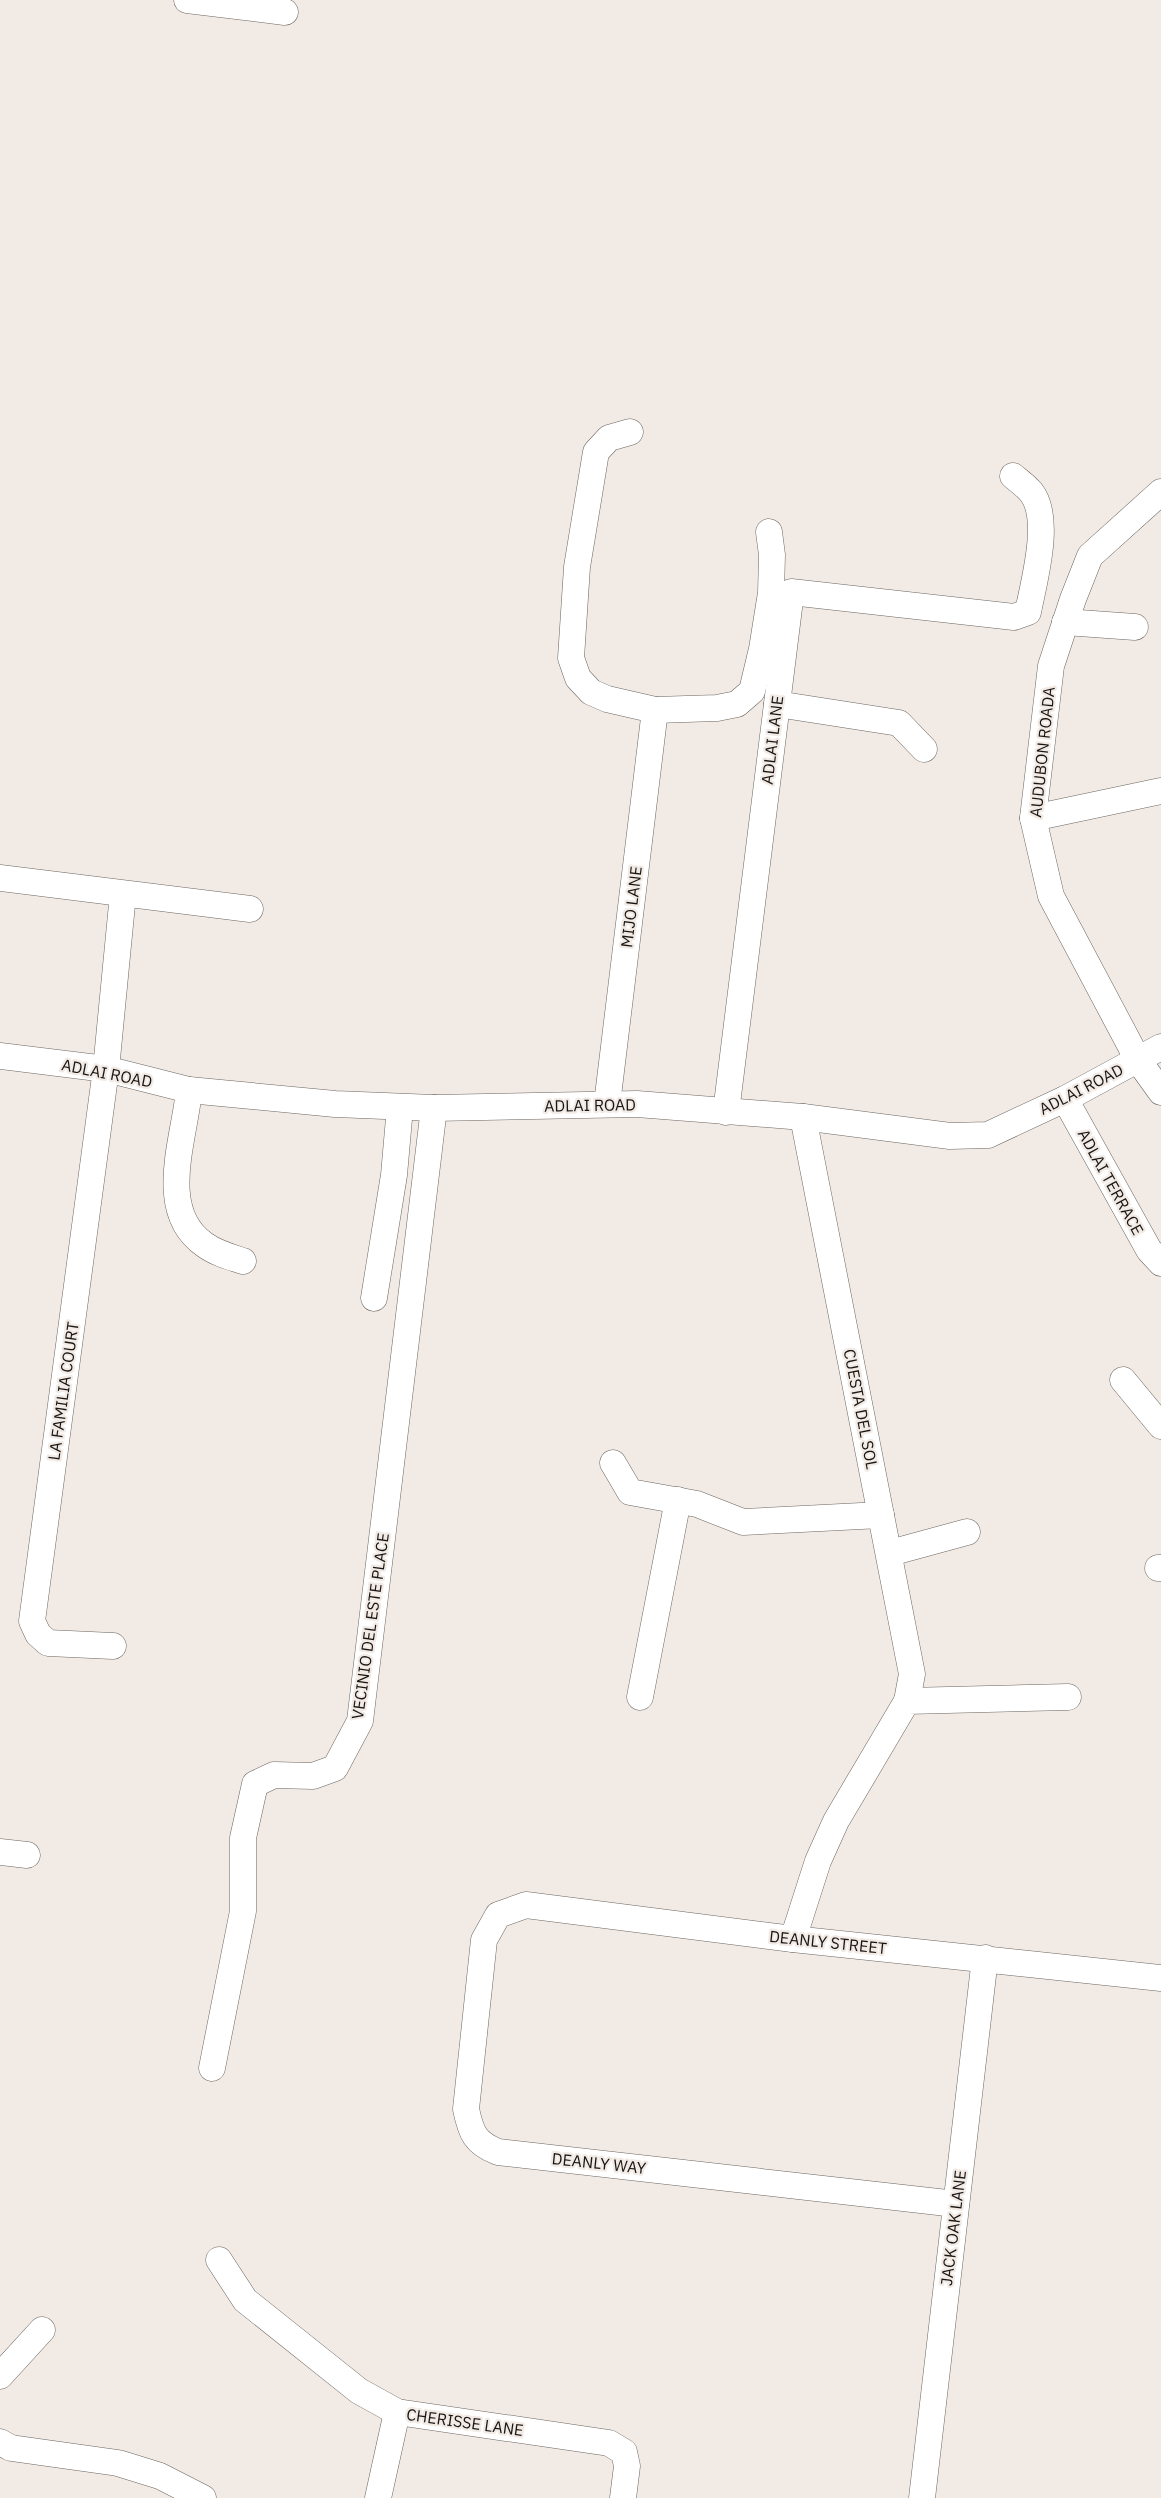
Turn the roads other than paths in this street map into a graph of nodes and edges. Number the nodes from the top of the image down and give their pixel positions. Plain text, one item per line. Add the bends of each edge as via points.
1 (186, 0) edge
2 (285, 12) dead end
3 (630, 432) dead end
4 (1013, 476) dead end
5 (1161, 492) edge
6 (769, 532) dead end
7 (1065, 622) junction
8 (1136, 627) dead end
9 (777, 704) junction
10 (655, 710) junction
11 (924, 749) dead end
12 (1161, 791) edge
13 (1033, 818) junction
14 (0, 878) edge
15 (123, 894) junction
16 (250, 909) dead end
17 (1161, 1047) edge
18 (0, 1056) edge
19 (1138, 1060) junction
20 (106, 1069) junction
21 (189, 1090) junction
22 (1161, 1092) edge
23 (1065, 1099) junction
24 (607, 1104) junction
25 (400, 1107) junction
26 (434, 1108) junction
27 (726, 1112) junction
28 (803, 1117) junction
29 (243, 1261) dead end
30 (1161, 1263) edge
31 (374, 1298) dead end
32 (1124, 1380) dead end
33 (1161, 1426) edge
34 (613, 1462) dead end
35 (678, 1500) junction
36 (881, 1515) junction
37 (967, 1532) dead end
38 (890, 1553) junction
39 (113, 1646) dead end
40 (640, 1697) dead end
41 (1068, 1697) dead end
42 (907, 1701) junction
43 (0, 1852) edge
44 (27, 1855) dead end
45 (498, 1915) joint
46 (793, 1939) junction
47 (985, 1958) junction
48 (1161, 1978) edge
49 (212, 2068) dead end
50 (956, 2204) junction
51 (219, 2260) dead end
52 (42, 2330) dead end
53 (0, 2376) edge
54 (397, 2412) junction
55 (0, 2442) edge
56 (203, 2498) edge
57 (378, 2498) edge
58 (623, 2498) edge
59 (922, 2498) edge

1 - 2 street
3 - 10 street via 609,438 596,452 593,462 577,567 571,658 578,678 591,692
4 - 9 street, ADLAI LANE via 1032,493 1041,513 1028,612 1014,617 790,592
5 - 7 street, AUDUBON ROADA via 1090,555
6 - 10 street via 771,593 752,691 737,704 717,708
7 - 8 street
7 - 13 street, AUDUBON ROADA via 1051,666
9 - 11 street via 899,723
9 - 27 street, ADLAI LANE
10 - 24 street, MIJO LANE
12 - 13 street
13 - 19 street, AUDUBON ROADA via 1051,896
14 - 15 street
15 - 16 street
15 - 20 street
17 - 19 street, ADLAI ROAD
18 - 20 street, ADLAI ROAD
19 - 22 street, AUDUBON ROADA
19 - 23 street, ADLAI ROAD
20 - 21 street, ADLAI ROAD
20 - 39 street, LA FAMILIA COURT via 32,1621 48,1643
21 - 25 street, ADLAI ROAD
21 - 29 street via 176,1169 177,1209 204,1245
23 - 28 street, ADLAI ROAD via 988,1135 950,1136
23 - 30 street, ADLAI TERRACE via 1149,1250
24 - 26 street, ADLAI ROAD
24 - 27 street, ADLAI ROAD
25 - 26 street, ADLAI ROAD
25 - 31 street via 394,1175
26 - 49 street, VECINIO DEL ESTE PLACE via 360,1721 335,1768 313,1776 274,1775 255,1784 243,1838 243,1911
27 - 28 street, ADLAI ROAD
28 - 36 street, CUESTA DEL SOL
32 - 33 street
34 - 35 street via 630,1492
35 - 36 street via 743,1522
35 - 40 street
36 - 38 street, CUESTA DEL SOL
37 - 38 street
38 - 42 street, CUESTA DEL SOL via 912,1674
41 - 42 street
42 - 46 street, CUESTA DEL SOL via 836,1821 818,1861
43 - 44 street
45 - 46 street, DEANLY STREET via 526,1905
45 - 50 street, DEANLY WAY via 484,1940 466,2109 470,2128 482,2146 498,2152
46 - 47 street, DEANLY STREET
47 - 48 street, DEANLY STREET
47 - 50 street, JACK OAK LANE
50 - 59 street, JACK OAK LANE
51 - 54 street, CHERISSE LANE via 245,2300 359,2391
52 - 53 street
54 - 57 street
54 - 58 street, CHERISSE LANE via 609,2443 624,2452 627,2466
55 - 56 street via 10,2448 118,2463 160,2476

